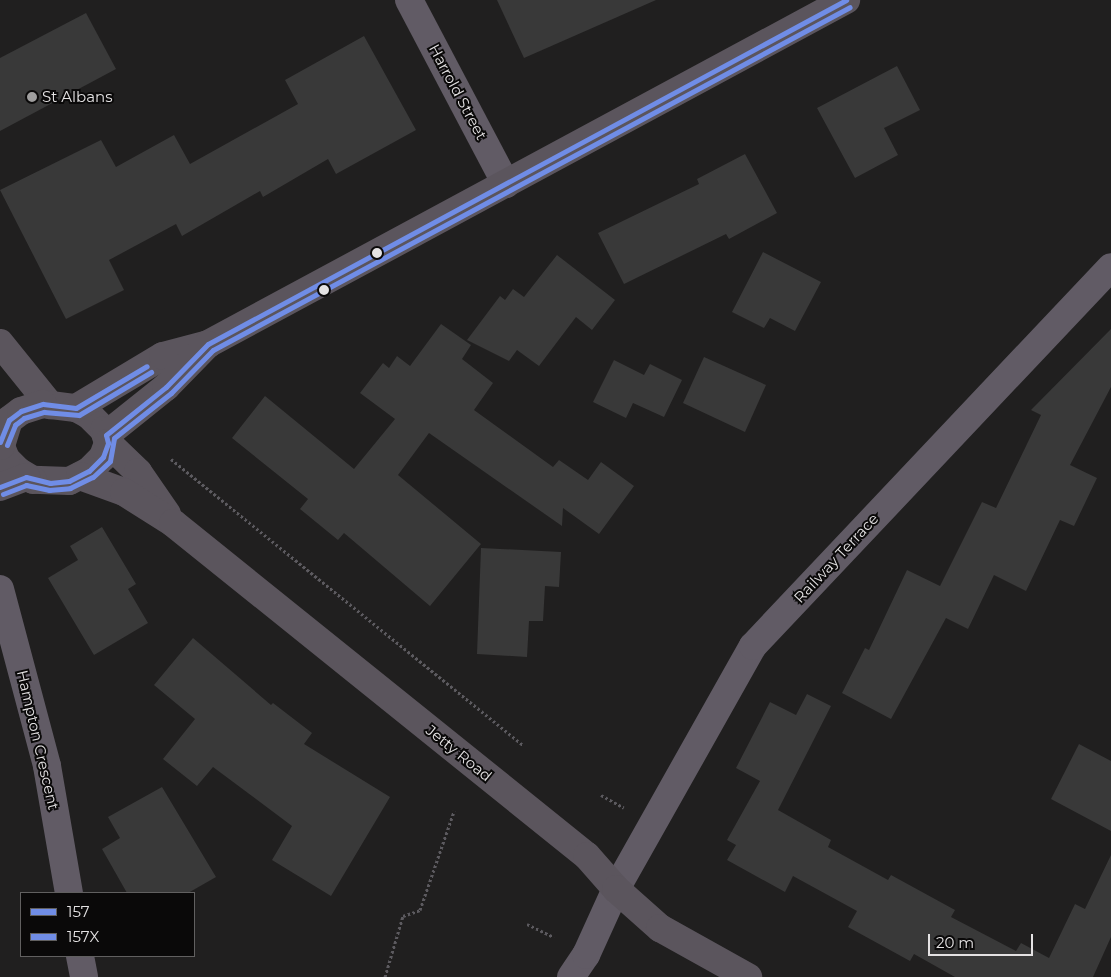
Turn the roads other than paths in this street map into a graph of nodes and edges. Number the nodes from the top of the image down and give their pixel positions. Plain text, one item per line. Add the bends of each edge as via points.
1 (409, 0) edge
2 (846, 0) edge
3 (506, 184) junction
4 (1111, 267) edge
5 (0, 342) edge
6 (208, 344) junction
7 (63, 406) junction
8 (2, 431) edge
9 (107, 439) junction
10 (80, 476) junction
11 (26, 477) junction
12 (0, 487) edge
13 (173, 523) junction
14 (0, 589) edge
15 (616, 888) junction
16 (69, 892) edge
17 (80, 957) edge
18 (84, 977) edge
19 (557, 977) edge
20 (571, 977) edge
21 (748, 977) edge

1 - 3 street, Harrold Street
2 - 3 main road
3 - 6 main road
4 - 15 street, Railway Terrace via 753,646
5 - 7 main road
6 - 7 main road via 163,356
6 - 9 main road via 166,387
7 - 8 main road via 22,411
7 - 9 main road via 89,415
8 - 11 main road via 6,459
9 - 10 main road via 103,457
9 - 13 main road, Jetty Road via 138,472
10 - 11 main road via 50,483
10 - 13 main road, Jetty Road via 124,492
11 - 12 main road
13 - 15 main road, Jetty Road via 587,856
14 - 16 street, Hampton Crescent via 47,766
15 - 19 street via 570,946
15 - 20 street via 586,955
15 - 21 main road, Jetty Road via 660,928
17 - 18 street

